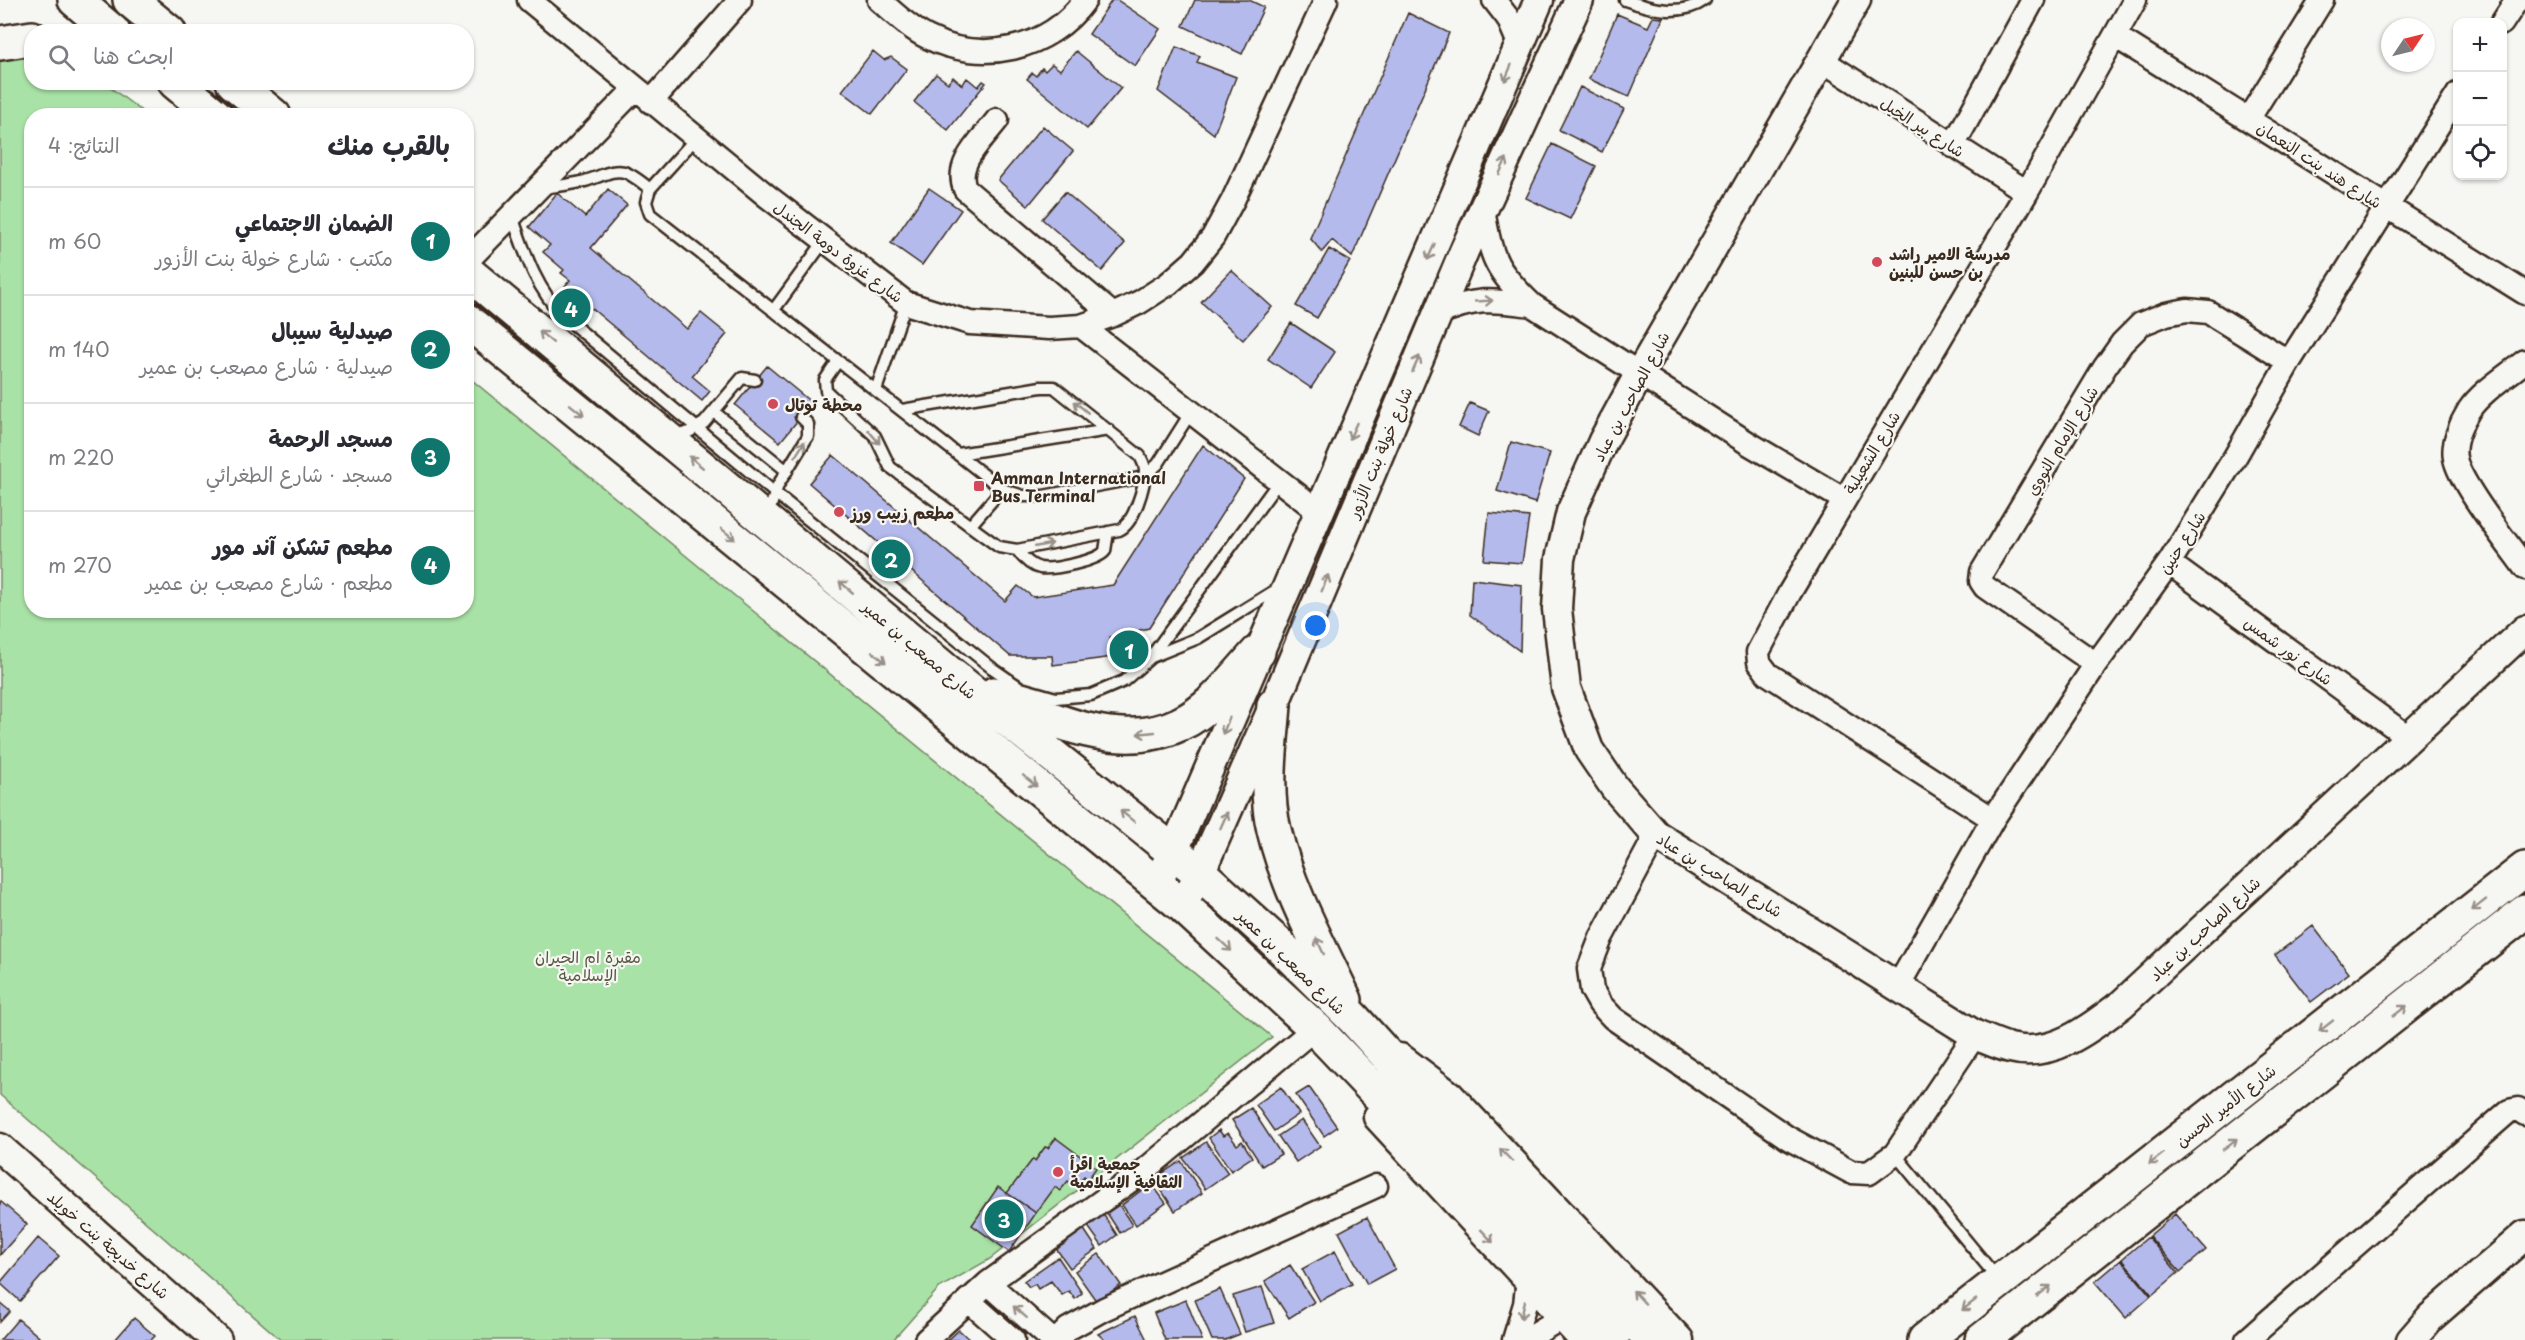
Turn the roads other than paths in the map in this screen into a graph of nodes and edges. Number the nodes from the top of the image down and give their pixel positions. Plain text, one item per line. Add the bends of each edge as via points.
1 (75, 0) edge
2 (130, 0) edge
3 (529, 0) edge
4 (740, 0) edge
5 (879, 0) edge
6 (1085, 0) edge
7 (1326, 0) edge
8 (1494, 0) edge
9 (1539, 0) edge
10 (1579, 0) edge
11 (1625, 0) edge
12 (1705, 0) edge
13 (1856, 0) edge
14 (2033, 0) edge
15 (2135, 0) edge
16 (2322, 0) edge
17 (2517, 0) edge
18 (2505, 18) edge
19 (104, 24) edge
20 (160, 24) edge
21 (2115, 36) junction
22 (24, 39) edge
23 (0, 43) edge
24 (1520, 46) junction
25 (1820, 59) junction
26 (185, 90) edge
27 (243, 90) edge
28 (643, 95) junction
29 (2453, 100) edge
30 (206, 108) edge
31 (264, 108) edge
32 (2249, 118) junction
33 (997, 120) dead end
34 (696, 138) junction
35 (1953, 146) junction
36 (538, 189) junction
37 (650, 189) junction
38 (2027, 192) junction
39 (2386, 206) junction
40 (1483, 210) junction
41 (512, 216) junction
42 (825, 240) junction
43 (474, 254) edge
44 (474, 278) edge
45 (2525, 292) edge
46 (906, 303) junction
47 (1532, 305) junction
48 (774, 311) junction
49 (1438, 314) junction
50 (1113, 315) junction
51 (1081, 326) junction
52 (474, 327) edge
53 (838, 361) junction
54 (2525, 361) edge
55 (2289, 362) junction
56 (1640, 373) junction
57 (755, 380) dead end
58 (876, 390) junction
59 (902, 410) junction
60 (714, 412) junction
61 (1191, 412) junction
62 (801, 417) dead end
63 (698, 427) junction
64 (1109, 430) junction
65 (668, 438) junction
66 (958, 454) junction
67 (787, 471) junction
68 (1143, 477) junction
69 (1279, 482) junction
70 (1002, 489) junction
71 (1843, 499) junction
72 (770, 507) junction
73 (1318, 511) junction
74 (970, 526) junction
75 (1108, 532) junction
76 (1017, 550) junction
77 (2169, 563) junction
78 (2525, 568) edge
79 (1287, 583) junction
80 (2525, 630) edge
81 (1258, 652) junction
82 (1150, 658) junction
83 (2096, 664) junction
84 (950, 674) junction
85 (1274, 705) junction
86 (2408, 737) junction
87 (1994, 819) junction
88 (1656, 835) junction
89 (1173, 853) junction
90 (2525, 869) edge
91 (1200, 873) junction
92 (1155, 884) junction
93 (1182, 905) junction
94 (2525, 912) edge
95 (1898, 986) junction
96 (1359, 1027) junction
97 (1975, 1035) junction
98 (1323, 1037) junction
99 (2525, 1114) edge
100 (0, 1149) edge
101 (1895, 1154) junction
102 (1376, 1185) dead end
103 (2525, 1235) edge
104 (1528, 1279) junction
105 (2000, 1281) junction
106 (988, 1283) junction
107 (968, 1300) junction
108 (1563, 1317) junction
109 (2262, 1335) edge
110 (217, 1340) edge
111 (926, 1340) edge
112 (1013, 1340) edge
113 (1055, 1340) edge
114 (1514, 1340) edge
115 (1525, 1340) edge
116 (1584, 1340) edge
117 (1612, 1340) edge
118 (1652, 1340) edge
119 (1679, 1340) edge
120 (1925, 1340) edge
121 (1982, 1340) edge
122 (2411, 1340) edge

1 - 19 highway
2 - 20 highway
3 - 28 street, شارع غزوة دومة الجندل
4 - 28 street
5 - 6 street via 927,37 954,48 992,52 1018,48 1042,38 1067,20
7 - 50 street, شارع غزوة دومة الجندل via 1213,237 1168,284
8 - 24 street via 1508,18
9 - 24 street, شارع خولة بنت الأزور
40 -> 10 street, شارع خولة بنت الأزور
11 - 12 lane via 1649,9 1678,10
13 - 25 street, شارع الصاحب بن عباد
14 - 35 street
15 - 21 street, شارع الشعيلية
16 - 32 street
17 - 18 street
21 - 32 street, شارع هند بنت النعمان
21 - 38 street, شارع الشعيلية
22 - 23 highway
24 -> 73 street, شارع خولة بنت الأزور
25 - 35 street, شارع بير الخيل
25 - 56 street, شارع الصاحب بن عباد
26 - 30 highway
27 - 31 highway
28 - 34 street, شارع غزوة دومة الجندل
28 - 36 street
29 - 39 street, شارع حنين
32 - 39 street, شارع هند بنت النعمان
33 - 50 street via 964,164 961,177 965,189
34 - 37 lane
34 - 42 street, شارع غزوة دومة الجندل
35 - 38 street, شارع بير الخيل
36 - 37 lane via 581,182 612,171 629,173
36 - 41 street
37 - 48 lane via 646,202 650,214
38 - 71 street, شارع الشعيلية
39 - 45 street, شارع هند بنت النعمان
39 - 55 street, شارع حنين
40 - 47 street via 1497,267
40 - 49 street, شارع خولة بنت الأزور
41 - 43 street
41 - 63 lane via 535,279 552,305
42 - 46 street, شارع غزوة دومة الجندل
42 - 48 lane
65 -> 44 highway, شارع مصعب بن عمير
46 - 51 street, شارع غزوة دومة الجندل via 970,323
46 - 58 lane
49 -> 47 street via 1484,300
47 - 56 street
48 - 53 lane
85 -> 49 street, شارع خولة بنت الأزور
50 - 51 street, شارع غزوة دومة الجندل
51 - 61 street
52 -> 92 highway, شارع مصعب بن عمير
53 - 58 lane
53 -> 74 lane via 825,380 826,391 875,436 890,467
54 - 78 street via 2469,409 2458,434 2455,457 2461,475
55 - 77 street, شارع حنين
55 - 83 street, شارع الإمام النووي via 2208,312 2187,310 2141,324 2105,367 1982,572 1981,581 1984,587
56 - 71 street
56 - 88 street, شارع الصاحب بن عباد via 1570,512 1560,560 1557,609 1566,688 1589,750 1615,788
57 - 60 lane via 747,377 738,381
58 - 59 lane
64 -> 59 lane via 1060,390 1047,386
59 - 66 lane
60 - 63 lane
60 - 67 lane
61 - 68 lane via 1158,464
61 - 69 street
67 -> 62 lane via 808,436 808,424
63 - 65 lane
63 - 72 lane
64 - 66 lane
64 - 68 lane via 1140,456
72 -> 65 highway, شارع مصعب بن عمير
66 - 70 lane
67 - 72 lane
68 - 70 lane via 1043,496 1023,496
68 - 75 lane via 1130,524
69 - 73 street
69 - 82 lane
70 - 74 lane
71 - 87 street, شارع الشعيلية via 1763,640 1759,662 1768,674 1795,693
72 - 82 lane via 1021,688 1056,698 1091,695 1124,681
84 -> 72 highway, شارع مصعب بن عمير
73 - 79 street, شارع خولة بنت الأزور
74 - 76 lane via 999,547
76 -> 75 lane
75 - 76 lane via 1105,551 1095,559 1038,568
77 - 83 street, شارع حنين
77 - 86 street, شارع نور شمس
79 - 81 street, شارع خولة بنت الأزور
79 - 82 lane via 1198,638
80 - 86 street, شارع الصاحب بن عباد
81 -> 84 highway via 1208,705 1181,724 1152,734 1120,735 1054,722
81 -> 89 street, شارع خولة بنت الأزور
83 - 87 street, شارع حنين
89 -> 84 highway, شارع مصعب بن عمير
91 -> 85 street, شارع خولة بنت الأزور
96 -> 85 highway via 1291,884 1273,828 1269,776
86 - 97 street, شارع الصاحب بن عباد via 2092,1028 2040,1050 2011,1049
87 - 95 street, شارع حنين
88 - 95 street, شارع الصاحب بن عباد
88 - 101 street via 1601,938 1589,969 1600,1004 1613,1018 1788,1138 1851,1172 1869,1173
89 - 91 highway, شارع مصعب بن عمير
89 - 92 street, شارع خولة بنت الأزور
90 -> 105 highway, شارع الأمير الحسن
91 - 93 street, شارع خولة بنت الأزور
91 - 96 highway, شارع مصعب بن عمير via 1276,942
92 - 93 highway, شارع مصعب بن عمير
93 -> 98 highway, شارع مصعب بن عمير
121 -> 94 highway, شارع الأمير الحسن
95 - 97 street, شارع الصاحب بن عباد
96 - 118 highway, شارع مصعب بن عمير
119 -> 96 street, شارع مصعب بن عمير via 1450,1096
97 - 101 street
98 -> 104 street, شارع مصعب بن عمير via 1367,1104
98 - 106 street via 1245,1088 1145,1170
98 - 117 highway, شارع مصعب بن عمير
99 - 109 street via 2518,1109 2509,1111
100 - 110 street, شارع خديجة بنت خويلد
101 - 105 lane
102 - 113 street via 1095,1314
103 - 122 street
104 - 108 street, شارع مصعب بن عمير
104 -> 114 street
105 -> 120 highway, شارع الأمير الحسن
106 - 107 street
113 -> 106 street
107 - 111 street
107 - 112 street
108 - 115 street
108 - 116 street, شارع مصعب بن عمير

